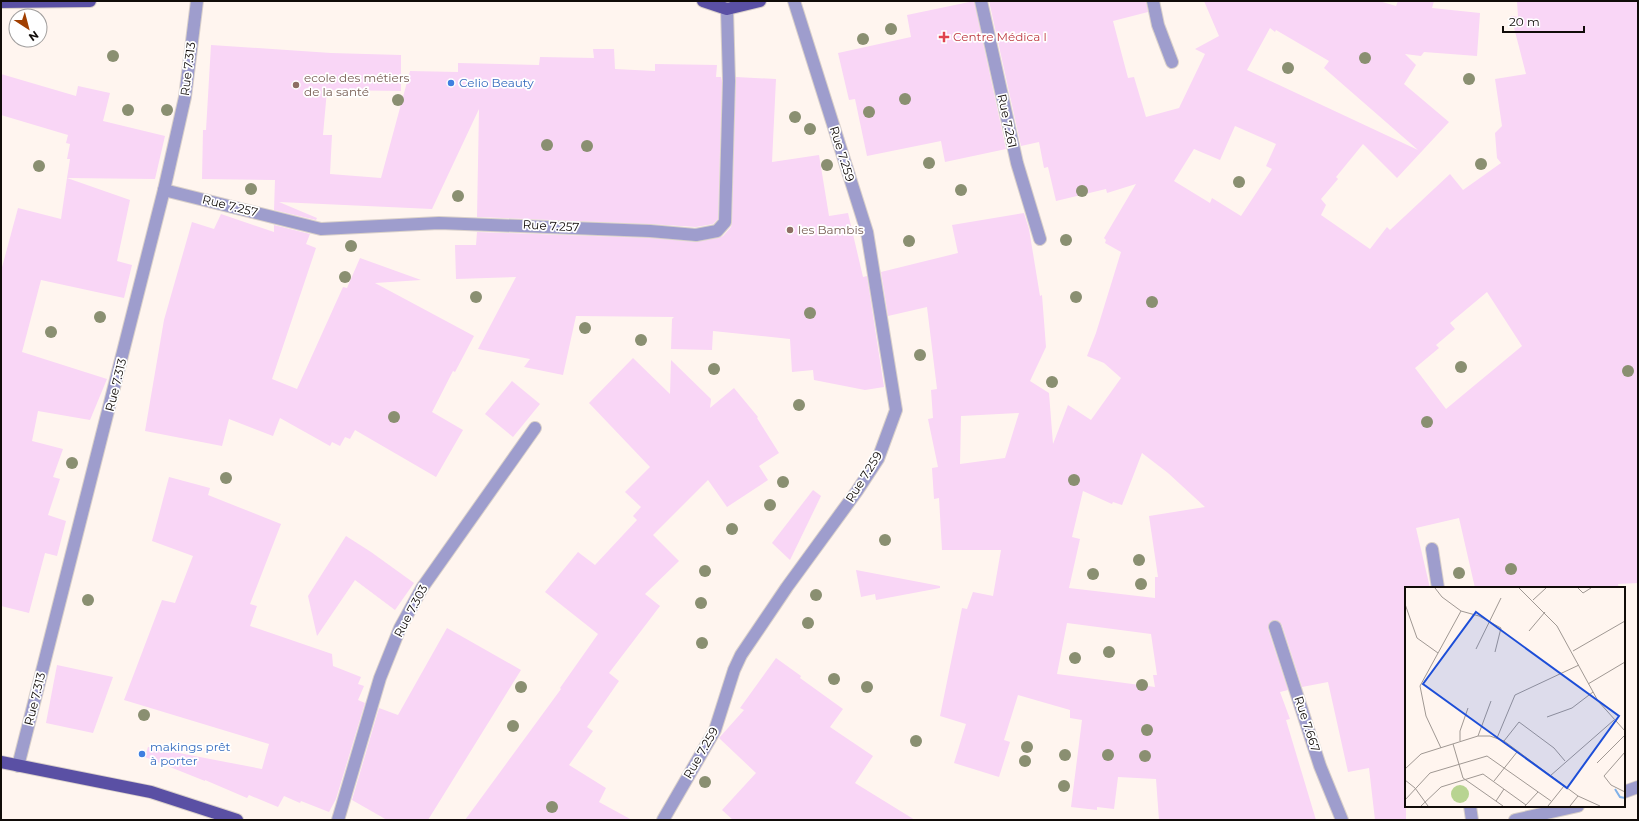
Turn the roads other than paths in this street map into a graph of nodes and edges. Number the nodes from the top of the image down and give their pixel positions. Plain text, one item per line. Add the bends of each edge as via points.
1 (90, 1) edge
2 (197, 1) edge
3 (703, 1) edge
4 (760, 1) edge
5 (794, 1) edge
6 (981, 1) edge
7 (1153, 1) edge
8 (1, 2) edge
9 (35, 2) edge
10 (727, 8) junction
11 (1172, 62) dead end
12 (164, 190) junction
13 (1040, 239) dead end
14 (535, 428) dead end
15 (1432, 549) dead end
16 (1438, 587) edge
17 (1275, 627) dead end
18 (1, 762) edge
19 (18, 766) junction
20 (1638, 787) edge
21 (1625, 792) edge
22 (1470, 807) edge
23 (1574, 807) edge
24 (237, 820) edge
25 (338, 820) edge
26 (663, 820) edge
27 (1342, 820) edge
28 (1472, 820) edge
29 (1515, 820) edge

1 - 9 main road
2 - 12 street, Rue 7.313 via 185,97
3 - 10 main road
4 - 10 main road
5 - 26 street, Rue 7.259 via 867,232 896,410 878,459 741,655 715,730
6 - 13 street, Rue 7.261 via 1016,163
7 - 11 street via 1158,25
8 - 9 main road
10 - 12 street, Rue 7.257 via 729,81 725,222 717,231 696,235 439,223 321,229
12 - 19 street, Rue 7.313
14 - 25 street, Rue 7.303 via 422,588 400,628 380,678
15 - 16 street
17 - 27 street, Rue 7.667 via 1320,766
18 - 19 main road
19 - 24 main road via 151,792
20 - 21 street
22 - 28 street
23 - 29 street

